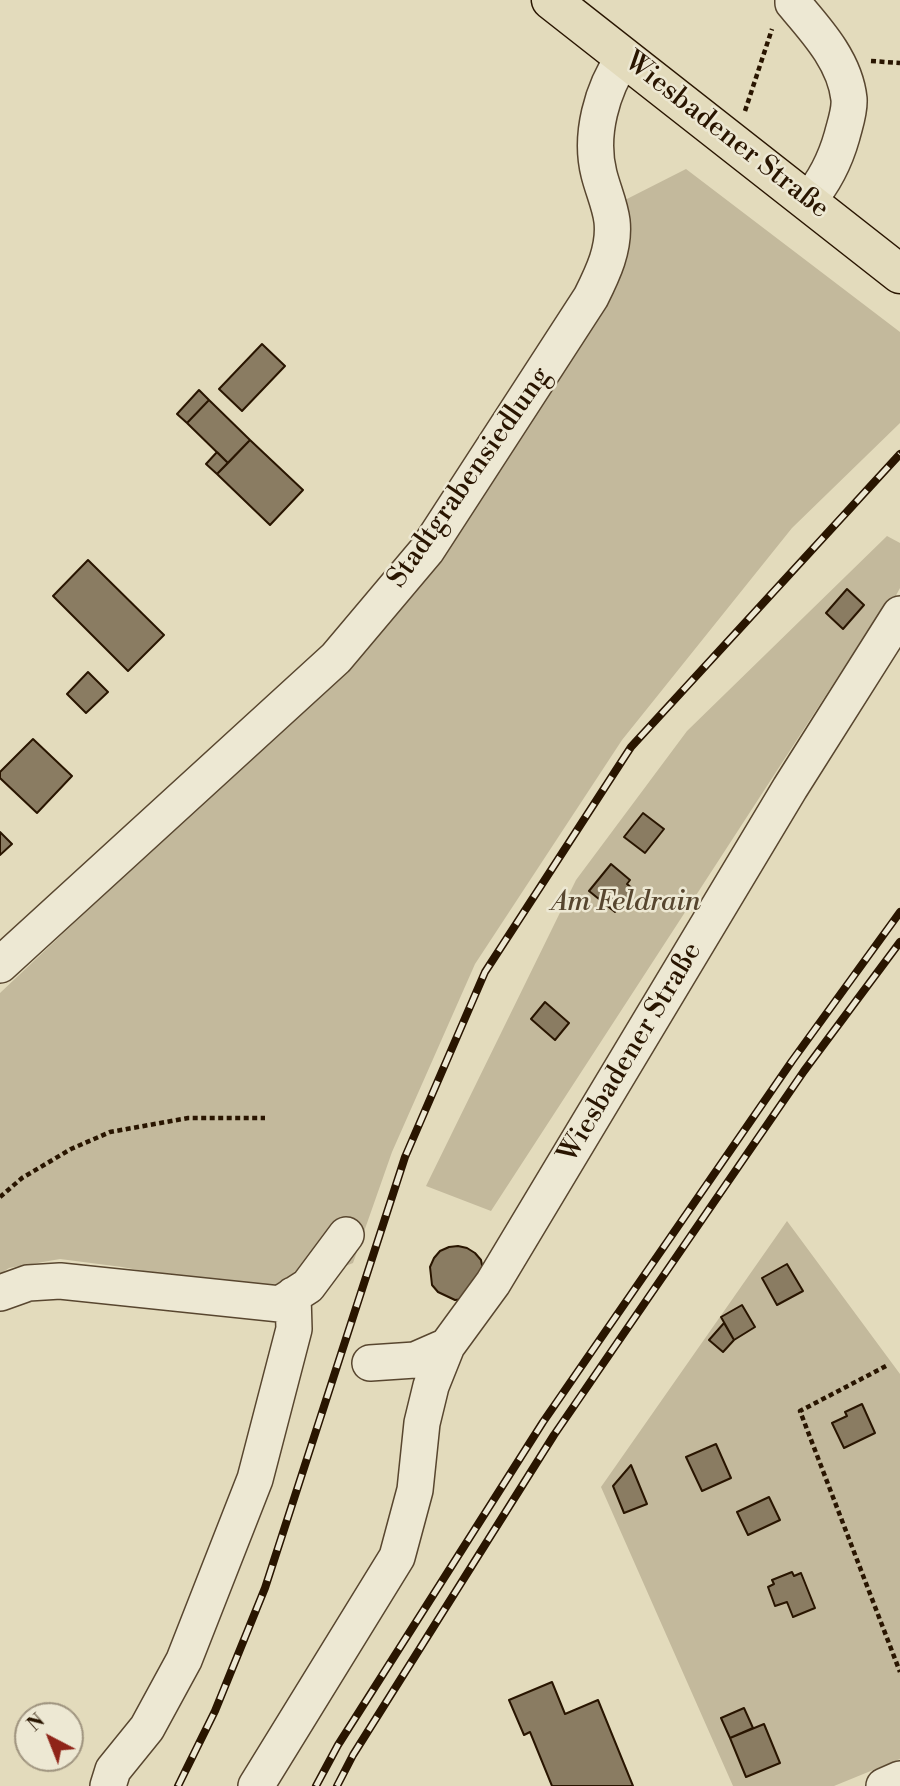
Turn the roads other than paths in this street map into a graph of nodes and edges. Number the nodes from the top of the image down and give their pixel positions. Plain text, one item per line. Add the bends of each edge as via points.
1 (551, 0) edge
2 (787, 7) edge
3 (624, 57) junction
4 (808, 201) junction
5 (900, 274) edge
6 (900, 614) edge
7 (0, 965) edge
8 (346, 1235) dead end
9 (0, 1293) edge
10 (293, 1295) junction
11 (447, 1346) junction
12 (370, 1363) dead end
13 (900, 1779) edge
14 (108, 1786) edge
15 (256, 1786) edge
16 (884, 1786) edge

1 - 3 main road, Wiesbadener Straße
2 - 4 street via 825,41 840,68 849,99 837,154
3 - 4 main road, Wiesbadener Straße
3 - 7 street, Stadtgrabensiedlung via 608,84 598,120 598,171 612,221 605,270 592,297 427,550 336,657
4 - 5 main road, Wiesbadener Straße
6 - 11 street, Wiesbadener Straße via 790,788 493,1283
8 - 10 street via 308,1286
9 - 10 street via 28,1283 60,1281 280,1304
10 - 14 street via 294,1328 255,1479 184,1660 148,1728 113,1770
11 - 12 street via 415,1360
11 - 15 street, Wiesbadener Straße via 422,1423 415,1490 397,1557
13 - 16 street

